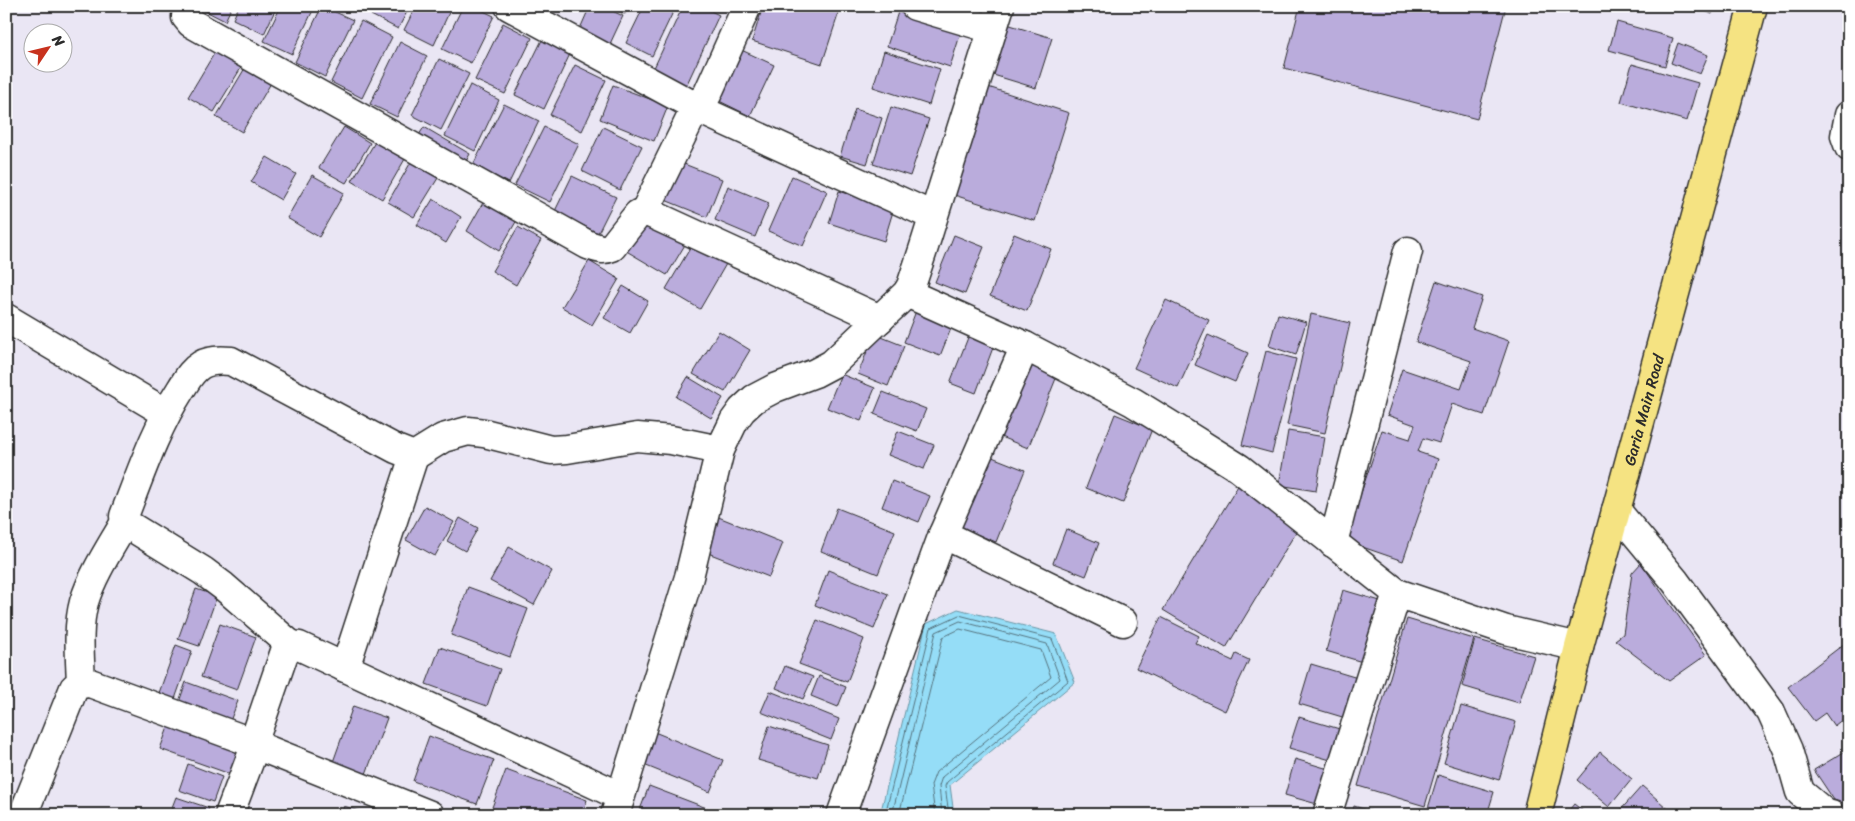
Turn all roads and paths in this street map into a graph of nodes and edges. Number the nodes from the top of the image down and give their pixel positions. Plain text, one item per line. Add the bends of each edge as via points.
1 (187, 6) edge
2 (509, 6) edge
3 (747, 6) edge
4 (915, 6) edge
5 (1753, 6) edge
6 (996, 17) edge
7 (696, 107) junction
8 (1849, 114) edge
9 (1849, 147) edge
10 (645, 211) junction
11 (933, 216) junction
12 (1408, 251) dead end
13 (907, 293) junction
14 (6, 318) edge
15 (880, 319) junction
16 (1025, 346) junction
17 (166, 413) junction
18 (720, 450) junction
19 (414, 456) junction
20 (1616, 510) junction
21 (125, 522) junction
22 (943, 534) junction
23 (1333, 543) junction
24 (1397, 593) junction
25 (1123, 622) dead end
26 (291, 645) junction
27 (1579, 648) junction
28 (344, 668) junction
29 (81, 683) junction
30 (253, 744) junction
31 (618, 805) edge
32 (23, 815) edge
33 (228, 815) edge
34 (430, 815) edge
35 (841, 815) edge
36 (1327, 815) edge
37 (1537, 815) edge
38 (1831, 815) edge

1 - 10 street via 186,17 191,23 588,245 600,249 612,247 638,214
2 - 7 street
3 - 7 street via 707,95
4 - 6 street
5 - 20 main road, Garia Main Road
6 - 11 street
7 - 10 street
7 - 11 street
8 - 9 street via 1845,136
10 - 15 street
11 - 13 street
12 - 23 street
13 - 15 street
13 - 16 street
14 - 17 street
15 - 18 street via 832,364 754,399 734,421
16 - 22 street
16 - 23 street via 1133,402 1239,468
17 - 19 street via 192,372 202,364 231,361
17 - 21 street via 124,516
18 - 19 street via 637,437 551,450 468,431 443,438
18 - 31 street via 689,577
19 - 28 street
20 - 27 main road, Garia Main Road
20 - 38 street via 1675,581 1771,712 1788,750 1800,792
21 - 26 street via 210,576
21 - 29 street via 91,583 84,603 79,643
22 - 25 street
22 - 35 street
23 - 24 street
24 - 27 street via 1506,630
24 - 36 street
26 - 28 street
26 - 30 street via 285,651
27 - 37 main road, Garia Main Road
28 - 31 street
29 - 30 street via 90,683
29 - 32 street via 74,688
30 - 33 street via 254,749
30 - 34 street

